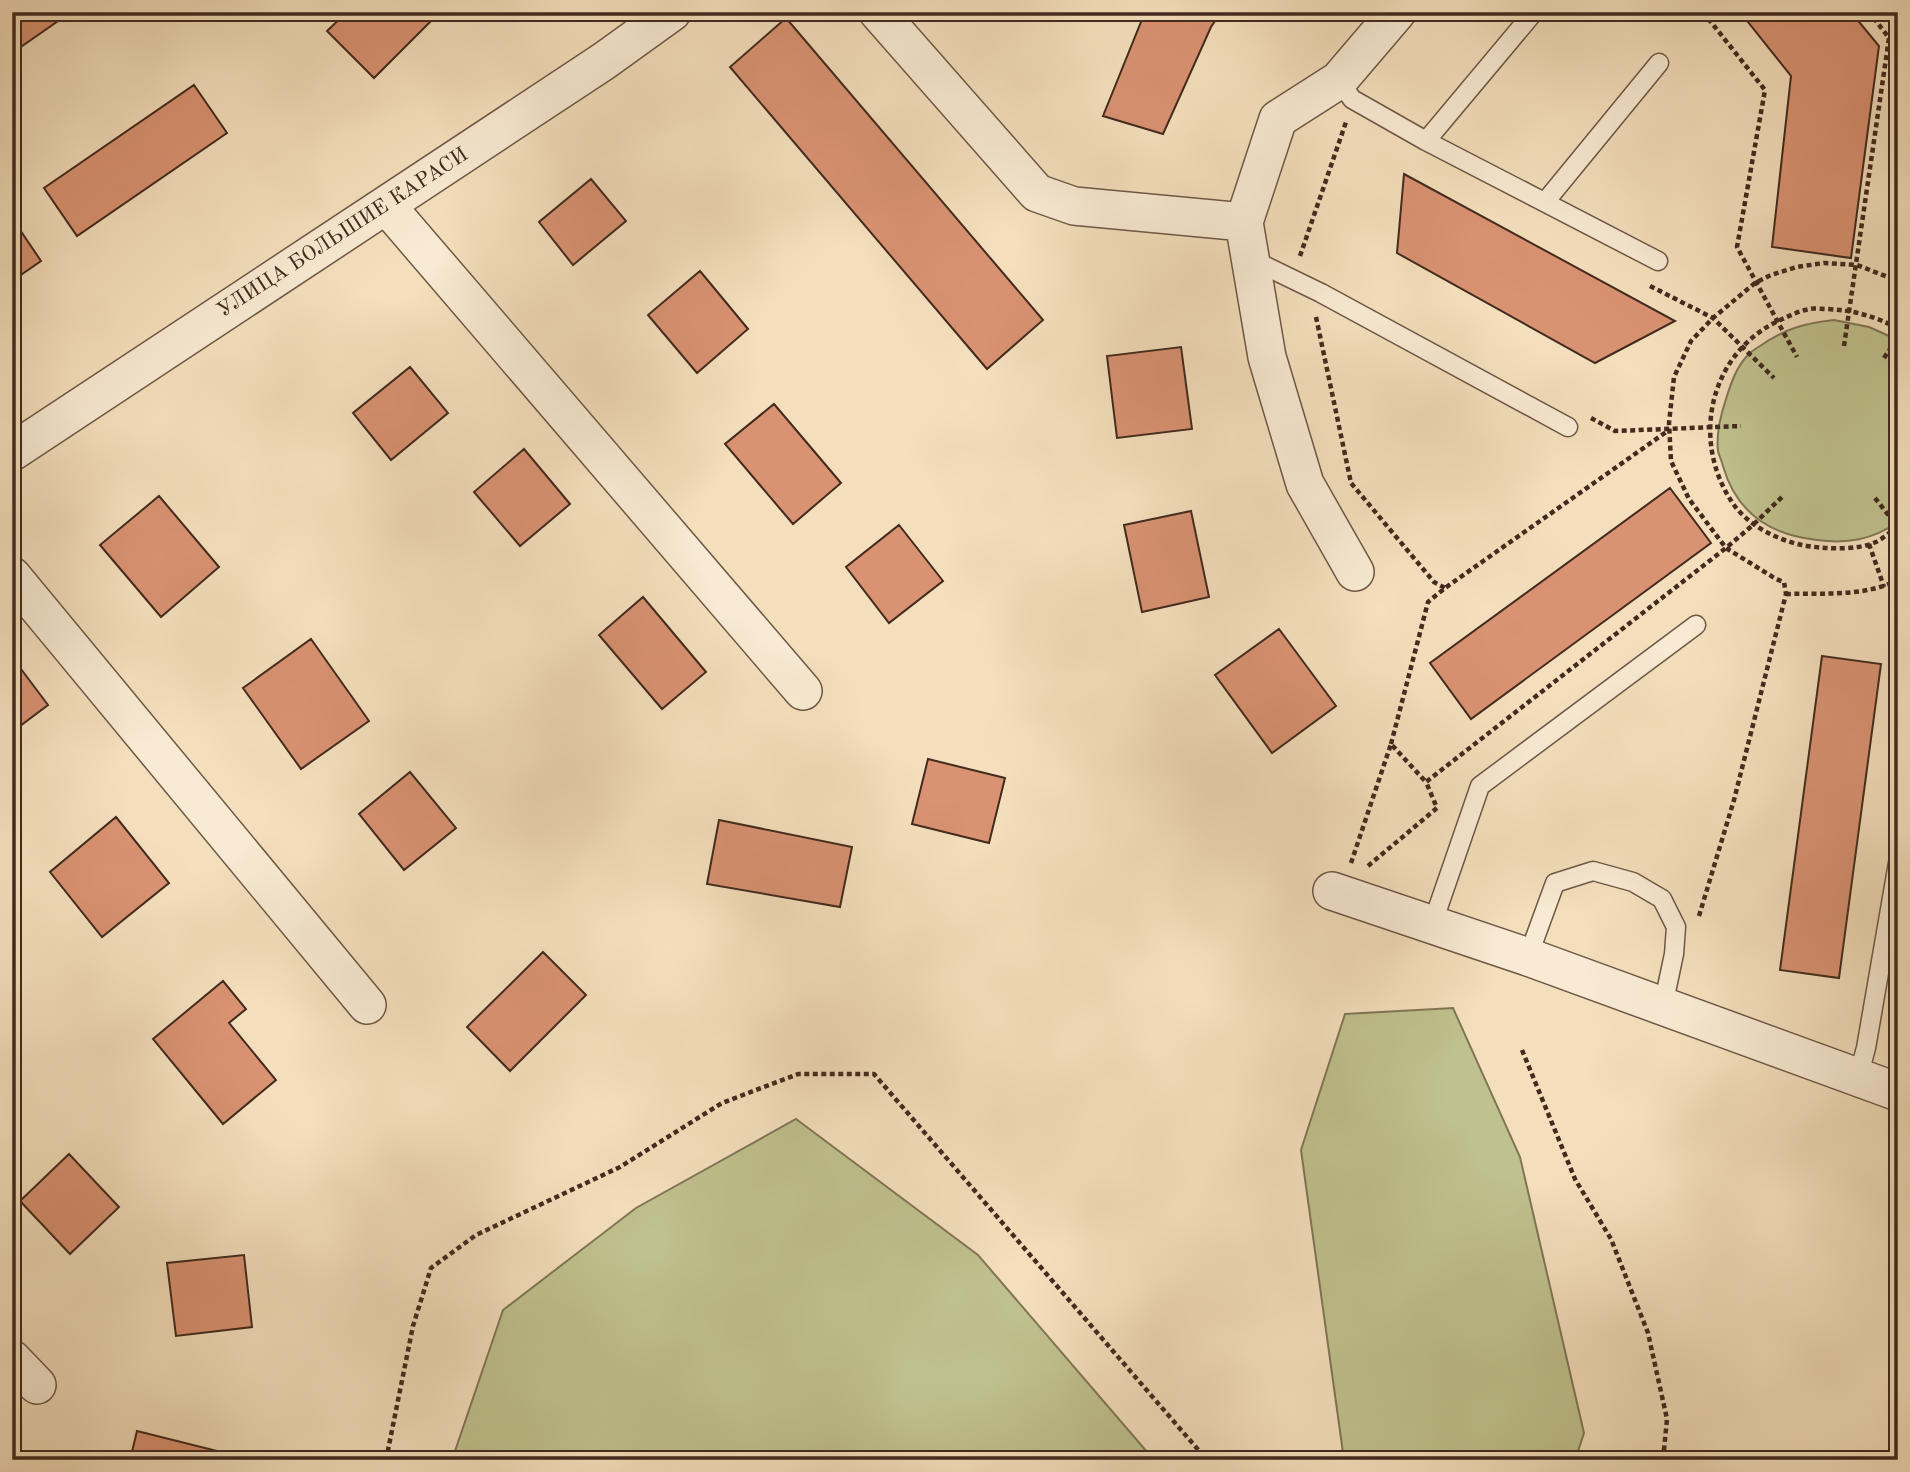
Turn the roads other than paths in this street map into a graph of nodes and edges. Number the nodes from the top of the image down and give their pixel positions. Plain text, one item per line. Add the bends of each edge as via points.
1 (673, 12) edge
2 (878, 12) edge
3 (1397, 12) edge
4 (1534, 12) edge
5 (1658, 62) dead end
6 (1346, 89) junction
7 (1426, 141) junction
8 (1545, 202) junction
9 (386, 205) junction
10 (1244, 222) junction
11 (1251, 259) junction
12 (1658, 261) dead end
13 (1568, 427) dead end
14 (12, 452) edge
15 (1355, 572) dead end
16 (12, 576) edge
17 (1696, 625) dead end
18 (803, 691) dead end
19 (1898, 863) edge
20 (1339, 882) road end
21 (1432, 925) junction
22 (1528, 957) junction
23 (367, 1005) dead end
24 (1663, 1006) junction
25 (1858, 1077) junction
26 (1898, 1092) edge
27 (12, 1359) edge
28 (37, 1385) dead end

1 - 9 street, УЛИЦА БОЛЬШИЕ КАРАСИ
2 - 10 street via 1037,193 1074,206
3 - 6 street
4 - 7 lane
5 - 8 lane
6 - 7 lane
6 - 10 street via 1279,119
7 - 8 lane
8 - 12 lane
9 - 14 street, УЛИЦА БОЛЬШИЕ КАРАСИ
9 - 18 street
10 - 11 street
11 - 13 lane
11 - 15 street via 1267,357 1305,484
16 - 23 street
17 - 21 lane via 1480,786
19 - 25 lane
20 - 21 street
21 - 22 street
22 - 24 street
22 - 24 lane via 1555,883 1593,871 1633,882 1662,899 1676,927
24 - 25 street
25 - 26 street
27 - 28 street

